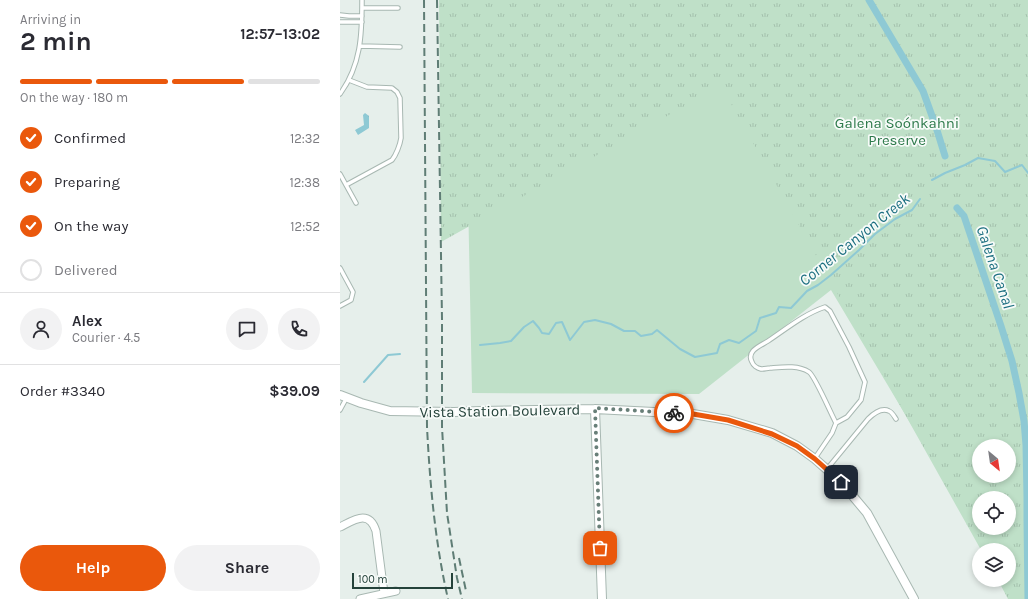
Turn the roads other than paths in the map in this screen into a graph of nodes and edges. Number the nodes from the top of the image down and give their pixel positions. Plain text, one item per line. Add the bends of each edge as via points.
1 (362, 0) edge
2 (362, 8) junction
3 (398, 8) dead end
4 (340, 15) edge
5 (362, 16) junction
6 (340, 22) edge
7 (362, 22) junction
8 (360, 46) junction
9 (400, 47) dead end
10 (349, 80) junction
11 (340, 94) edge
12 (340, 174) edge
13 (346, 185) junction
14 (356, 203) dead end
15 (340, 268) edge
16 (340, 306) edge
17 (343, 397) edge
18 (595, 408) junction
19 (340, 410) edge
20 (896, 419) dead end
21 (836, 423) junction
22 (815, 459) junction
23 (827, 469) junction
24 (340, 527) edge
25 (396, 590) dead end
26 (384, 593) junction
27 (360, 599) edge
28 (602, 599) edge
29 (914, 599) edge

1 - 2 lane
2 - 3 lane
2 - 5 lane
4 - 5 lane
5 - 7 lane
6 - 7 lane
7 - 8 lane
8 - 9 lane
8 - 10 lane
10 - 11 lane
10 - 13 lane via 367,86 392,88 398,94 401,138 390,162
12 - 13 lane
13 - 14 lane
15 - 16 lane via 353,292 350,300
17 - 18 street, Vista Station Boulevard via 390,412
17 - 19 lane
18 - 22 street, Vista Station Boulevard via 693,414 728,420 772,434 797,446
18 - 28 street
20 - 23 lane via 890,411 878,411 873,414
21 - 21 lane via 847,417 861,400 865,382 830,311 825,307 800,319 753,349 750,360 761,369 798,367 810,372
21 - 22 lane
22 - 23 street, Vista Station Boulevard
23 - 29 street, Vista Station Boulevard via 867,513
24 - 26 street via 359,518 371,520 374,524
25 - 26 street
26 - 27 street

